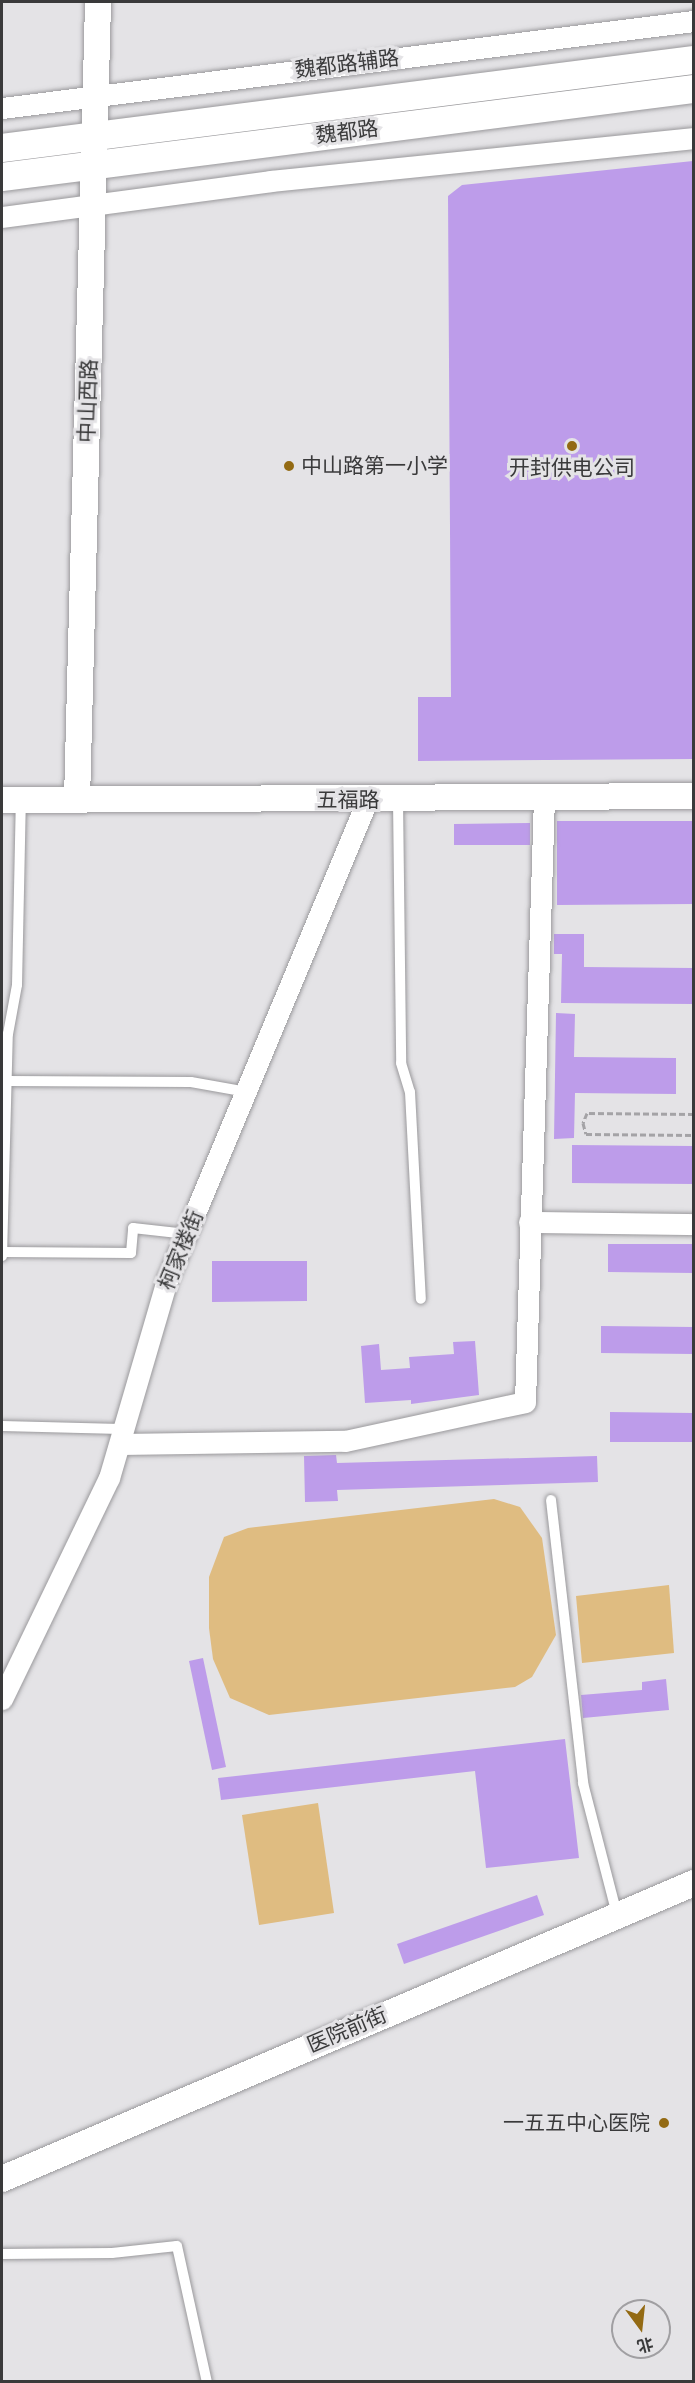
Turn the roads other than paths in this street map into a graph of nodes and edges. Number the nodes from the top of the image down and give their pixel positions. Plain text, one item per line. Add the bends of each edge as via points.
1 (98, 2) edge
2 (693, 21) edge
3 (693, 60) edge
4 (693, 89) edge
5 (96, 96) junction
6 (2, 108) edge
7 (95, 136) junction
8 (693, 138) edge
9 (2, 148) edge
10 (94, 165) junction
11 (2, 177) edge
12 (93, 205) junction
13 (2, 217) edge
14 (693, 796) edge
15 (544, 799) junction
16 (11, 800) edge
17 (77, 800) junction
18 (398, 800) junction
19 (366, 801) junction
20 (7, 1081) junction
21 (248, 1092) junction
22 (529, 1221) junction
23 (693, 1224) edge
24 (187, 1234) junction
25 (2, 1254) edge
26 (421, 1299) dead end
27 (2, 1426) edge
28 (120, 1437) junction
29 (551, 1500) dead end
30 (2, 1699) edge
31 (693, 1883) edge
32 (617, 1914) junction
33 (2, 2179) edge
34 (2, 2254) edge
35 (207, 2382) edge

1 - 5 street, 中山西路
2 - 5 street, 魏都路辅路
3 - 7 main road, 魏都路
4 - 10 main road, 魏都路
5 - 6 street, 魏都路辅路
5 - 7 street, 中山西路
7 - 9 main road, 魏都路
7 - 10 street, 中山西路
8 - 12 street
10 - 11 main road, 魏都路
10 - 12 street, 中山西路
12 - 13 street
12 - 17 street, 中山西路
14 - 15 street, 五福路
15 - 18 street, 五福路
15 - 22 street
16 - 17 street, 五福路
16 - 20 lane via 17,985
17 - 19 street, 五福路
18 - 19 street, 五福路
18 - 26 lane via 401,1063 410,1092
19 - 21 street, 柯家楼街
20 - 21 lane via 191,1082
20 - 25 lane
21 - 24 street, 柯家楼街
22 - 23 street
22 - 28 street via 525,1402 518,1408 345,1441
24 - 25 lane via 133,1228 131,1253
24 - 28 street, 柯家楼街
27 - 28 lane
28 - 30 street, 柯家楼街 via 91,1522
29 - 32 lane via 583,1783
31 - 32 street, 医院前街
32 - 33 street, 医院前街
34 - 35 lane via 112,2253 177,2246

